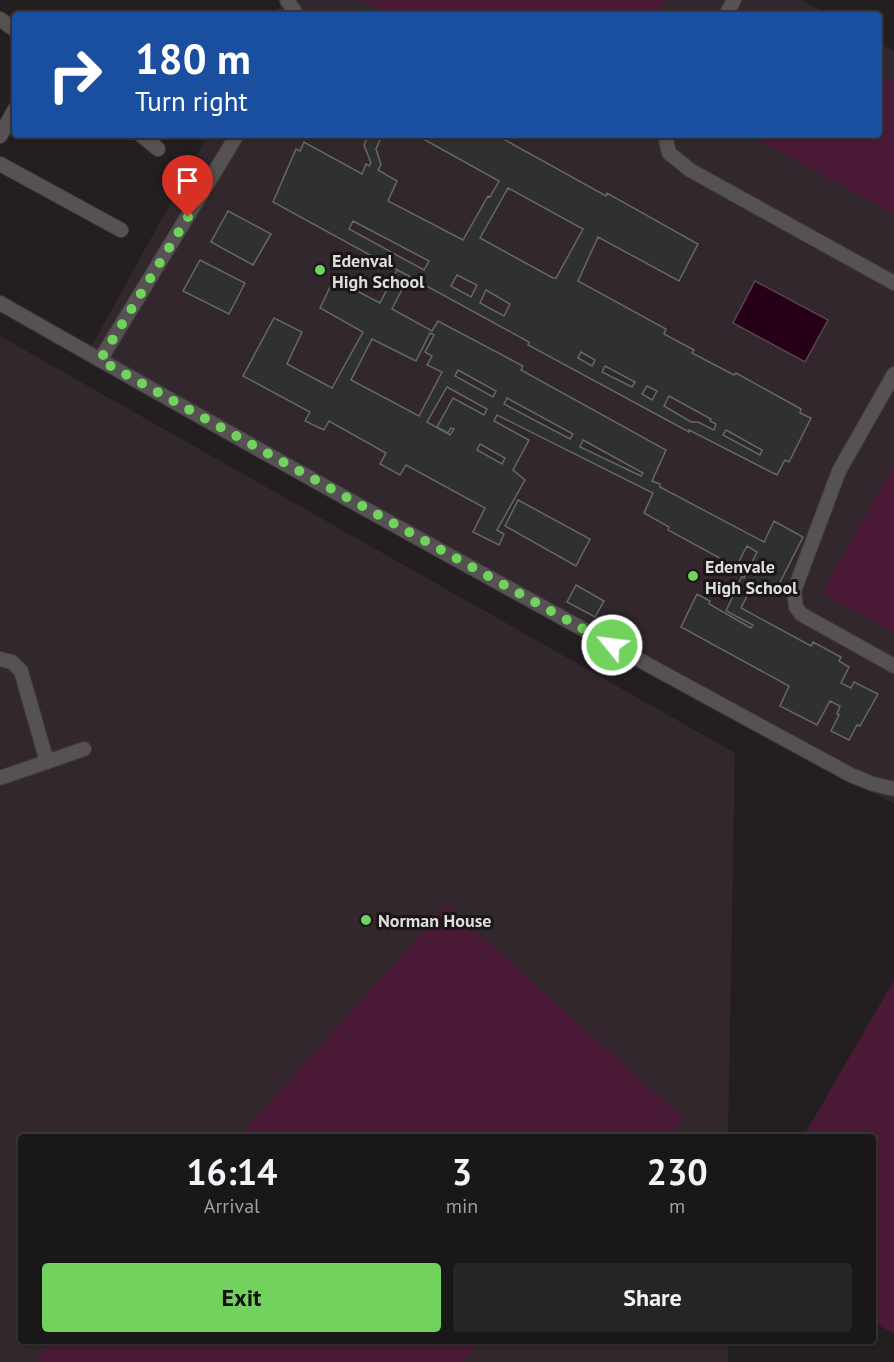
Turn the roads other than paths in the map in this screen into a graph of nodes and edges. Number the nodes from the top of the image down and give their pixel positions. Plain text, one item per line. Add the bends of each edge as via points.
1 (12, 114) edge
2 (0, 136) edge
3 (145, 138) edge
4 (235, 138) edge
5 (665, 138) edge
6 (158, 149) dead end
7 (0, 164) edge
8 (121, 230) dead end
9 (894, 283) edge
10 (0, 303) edge
11 (100, 360) junction
12 (894, 374) edge
13 (0, 659) edge
14 (894, 666) edge
15 (84, 749) dead end
16 (47, 762) junction
17 (0, 778) edge
18 (894, 789) edge

1 - 2 lane
3 - 6 lane
4 - 11 lane
5 - 9 lane via 669,153 690,170
7 - 8 lane
10 - 11 lane
11 - 18 lane via 831,764 873,784
12 - 14 lane via 838,471 794,591 801,614
13 - 16 lane via 12,662 21,671
15 - 16 lane
16 - 17 lane

